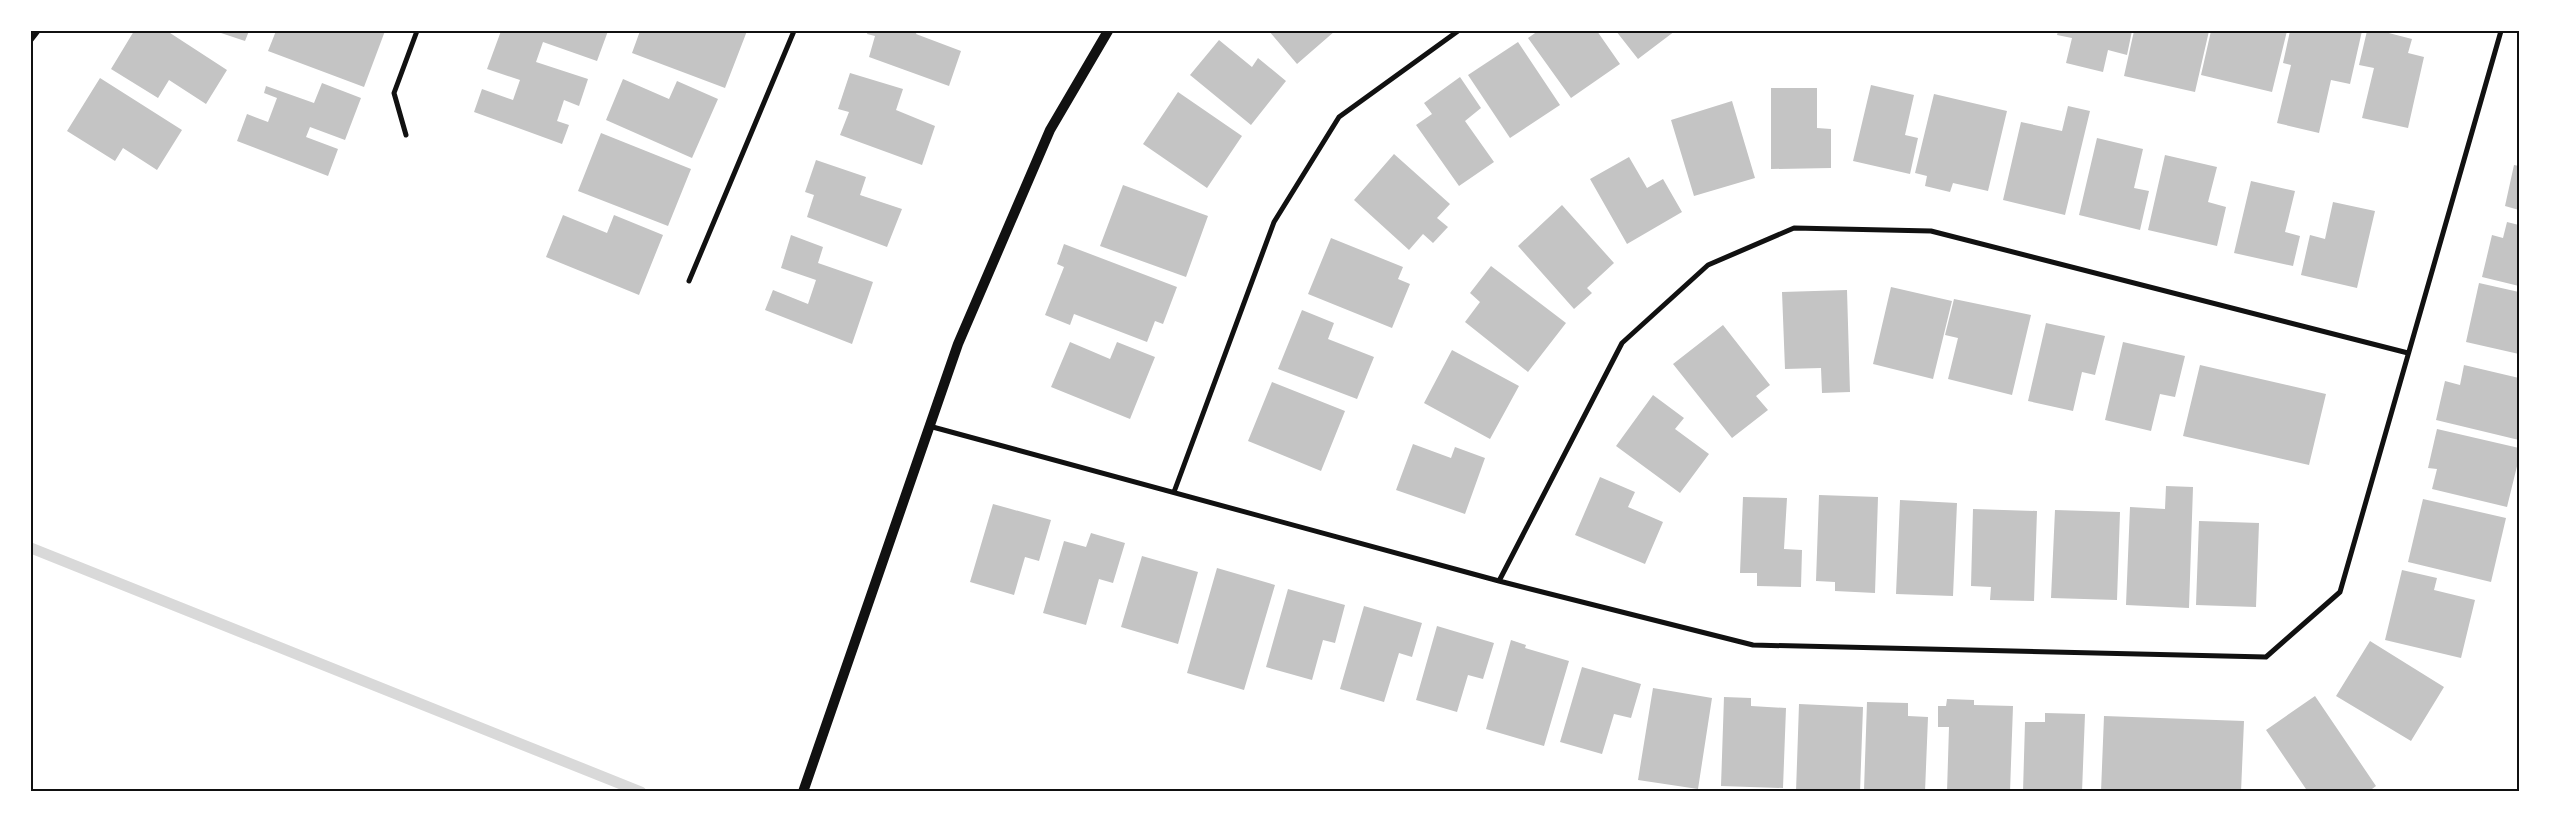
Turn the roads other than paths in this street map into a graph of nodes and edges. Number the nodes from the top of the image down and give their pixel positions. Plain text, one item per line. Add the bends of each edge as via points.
1 (38, 31) edge
2 (417, 31) edge
3 (794, 31) edge
4 (1108, 31) edge
5 (1458, 31) edge
6 (2501, 31) edge
7 (31, 40) edge
8 (406, 136) dead end
9 (689, 281) dead end
10 (2408, 353) junction
11 (928, 426) junction
12 (1174, 492) junction
13 (1499, 581) junction
14 (803, 792) edge

1 - 7 street
2 - 8 street via 394,92
3 - 9 street
4 - 11 main road via 1050,130 986,274
5 - 12 street via 1339,116 1274,222
6 - 10 street
10 - 13 street via 1931,231 1794,228 1708,265 1622,343
10 - 13 street via 2340,592 2266,657 1753,645
11 - 12 street
11 - 14 main road
12 - 13 street

